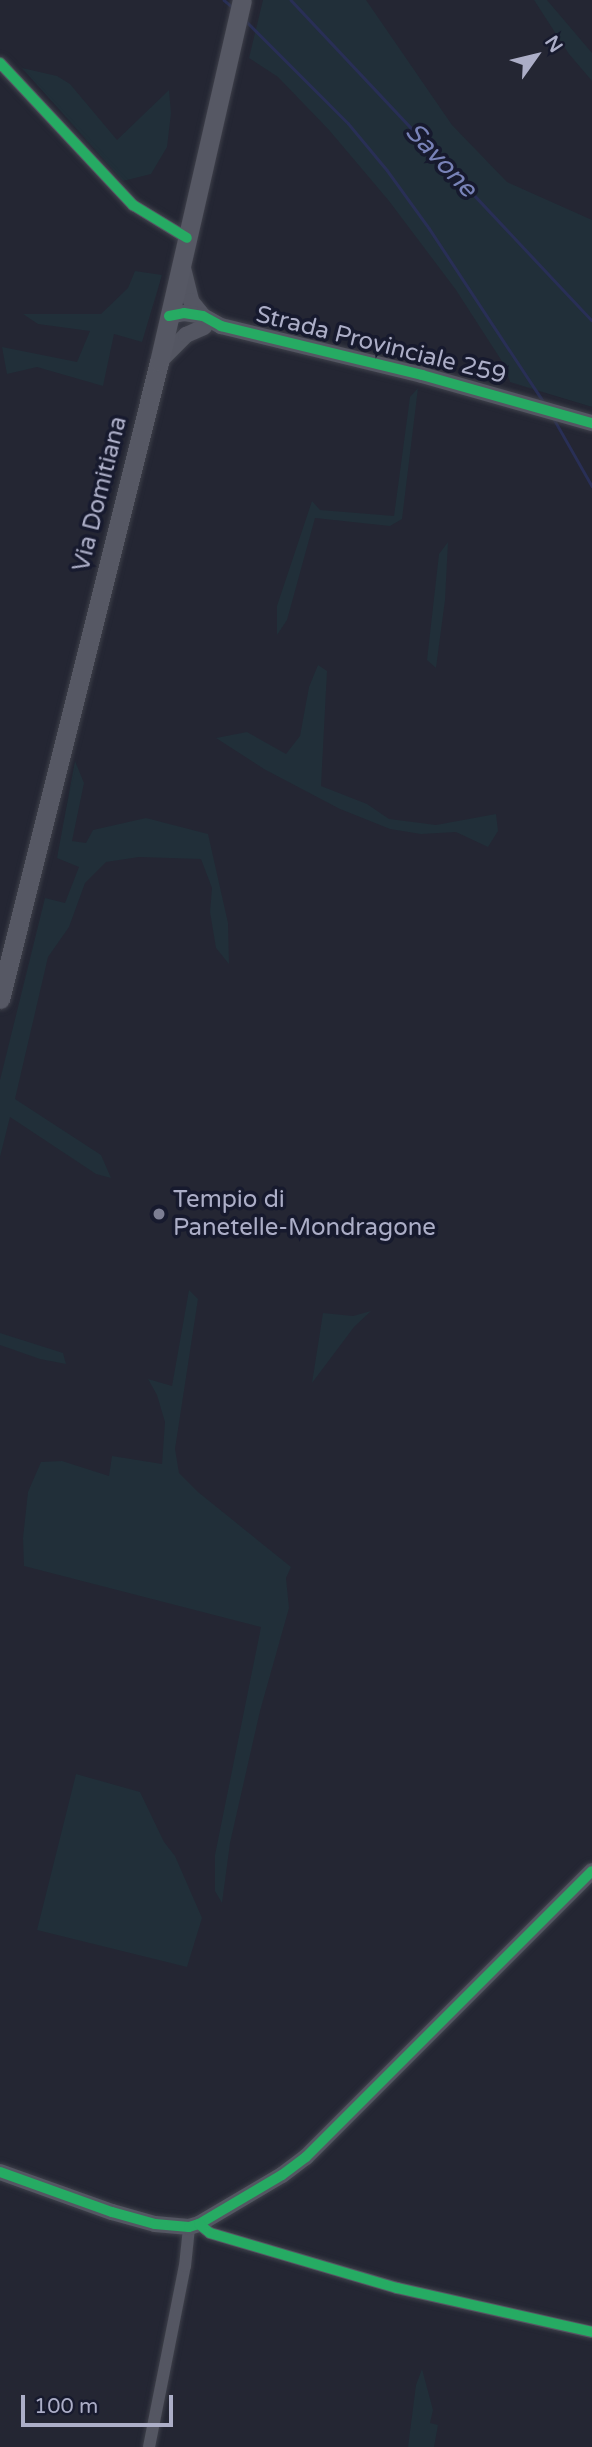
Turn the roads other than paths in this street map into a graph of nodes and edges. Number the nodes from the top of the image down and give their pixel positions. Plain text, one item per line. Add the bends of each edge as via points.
1 (242, 0) edge
2 (0, 63) edge
3 (187, 238) junction
4 (182, 260) junction
5 (169, 316) junction
6 (209, 323) junction
7 (159, 362) junction
8 (592, 422) edge
9 (0, 999) edge
10 (592, 1871) edge
11 (0, 2172) edge
12 (194, 2226) junction
13 (592, 2332) edge
14 (149, 2447) edge

1 - 3 main road, Via Domitiana
2 - 3 street via 133,205
3 - 4 main road, Via Domitiana
4 - 5 main road, Via Domitiana
4 - 6 street via 191,302
5 - 6 street, Strada Provinciale 259 via 184,313
5 - 7 main road, Via Domitiana
6 - 7 street via 186,335
6 - 8 street, Strada Provinciale 259
7 - 9 main road, Via Domitiana
10 - 12 street via 306,2157
11 - 12 street via 155,2224
12 - 13 street via 397,2288
12 - 14 street

